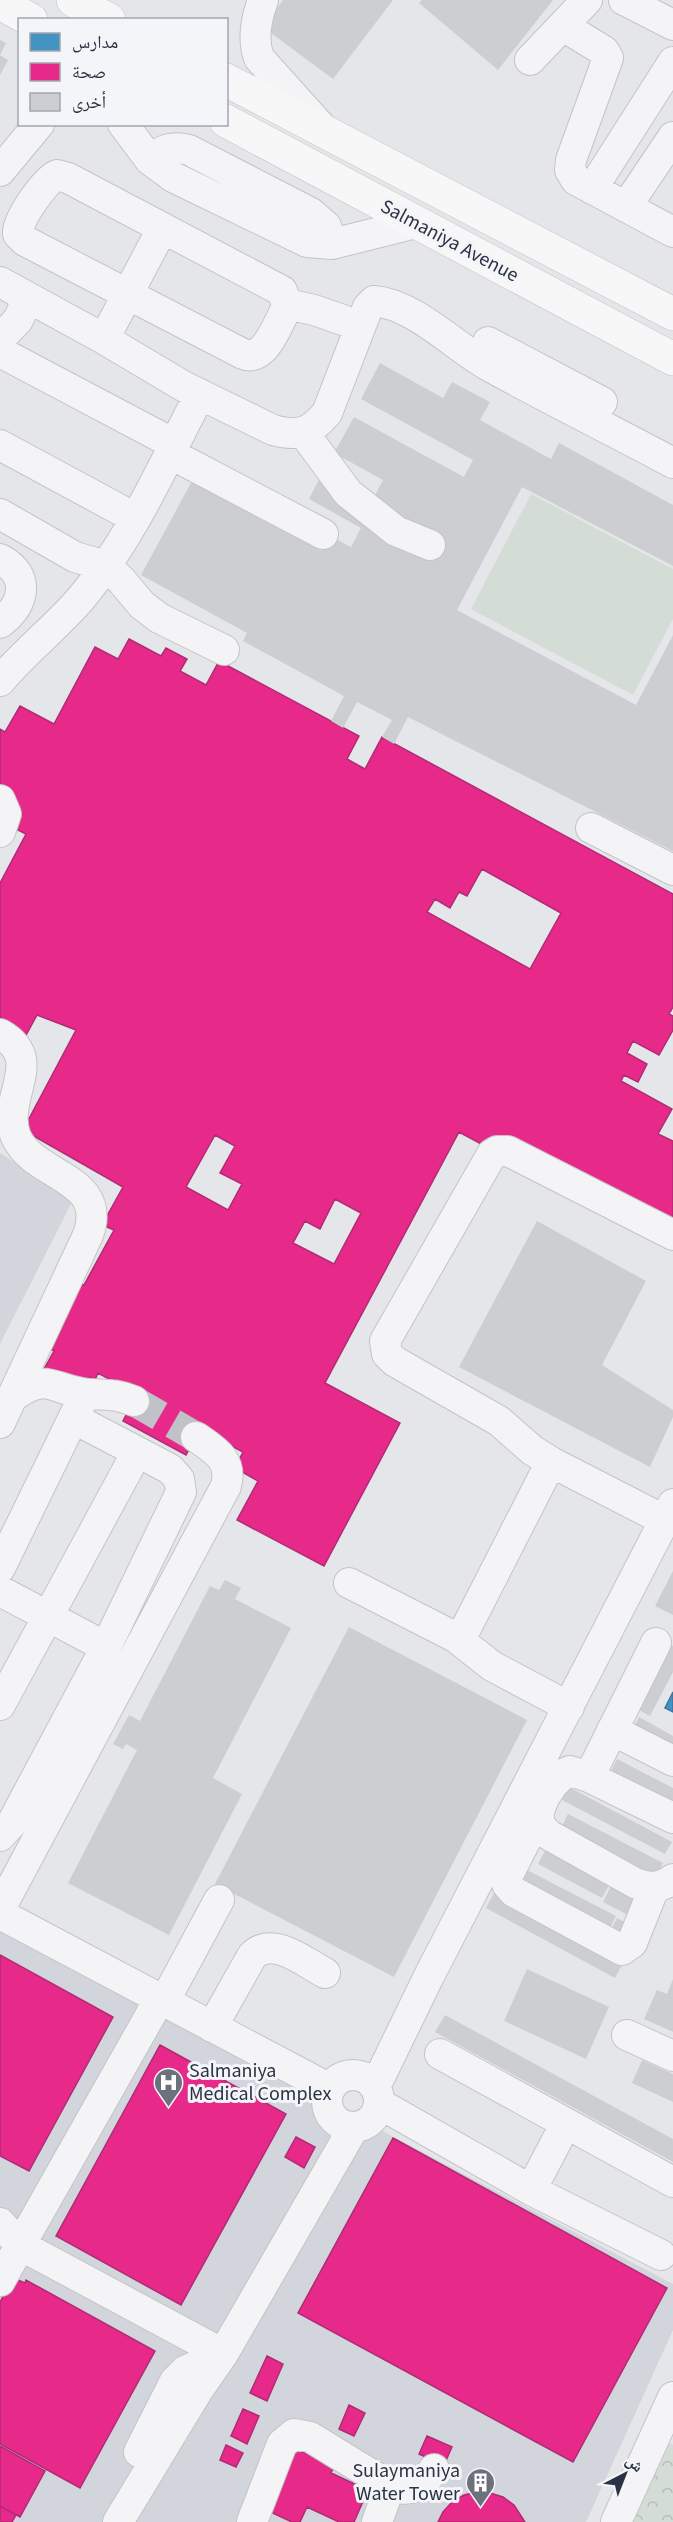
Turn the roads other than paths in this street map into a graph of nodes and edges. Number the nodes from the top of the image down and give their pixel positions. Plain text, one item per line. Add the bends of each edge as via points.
1 (73, 0) edge
2 (262, 0) edge
3 (587, 0) edge
4 (624, 0) edge
5 (0, 3) edge
6 (28, 18) edge
7 (106, 18) edge
8 (673, 25) edge
9 (562, 26) junction
10 (530, 60) dead end
11 (673, 62) edge
12 (228, 81) edge
13 (228, 122) edge
14 (24, 126) edge
15 (37, 126) edge
16 (124, 126) edge
17 (323, 129) junction
18 (673, 137) edge
19 (2, 168) edge
20 (592, 189) junction
21 (626, 207) junction
22 (416, 223) junction
23 (670, 224) edge
24 (162, 229) junction
25 (0, 282) edge
26 (127, 294) junction
27 (28, 298) junction
28 (287, 304) junction
29 (670, 310) edge
30 (415, 316) junction
31 (360, 326) junction
32 (0, 339) edge
33 (104, 339) junction
34 (0, 352) edge
35 (673, 359) edge
36 (191, 390) junction
37 (303, 432) junction
38 (673, 441) edge
39 (167, 444) junction
40 (0, 445) edge
41 (673, 463) edge
42 (127, 513) junction
43 (0, 514) edge
44 (323, 534) dead end
45 (430, 545) dead end
46 (0, 559) edge
47 (96, 564) junction
48 (0, 623) edge
49 (224, 650) dead end
50 (0, 659) edge
51 (0, 681) edge
52 (0, 800) edge
53 (591, 828) dead end
54 (0, 832) edge
55 (673, 870) edge
56 (0, 1034) edge
57 (673, 1235) edge
58 (15, 1395) junction
59 (134, 1401) tunnel mouth
60 (79, 1406) junction
61 (0, 1424) edge
62 (196, 1437) tunnel mouth
63 (137, 1452) junction
64 (551, 1462) junction
65 (666, 1527) edge
66 (0, 1568) edge
67 (349, 1583) dead end
68 (0, 1591) edge
69 (48, 1617) junction
70 (460, 1640) junction
71 (656, 1643) dead end
72 (106, 1647) junction
73 (0, 1705) edge
74 (569, 1707) junction
75 (612, 1730) junction
76 (673, 1761) edge
77 (589, 1777) junction
78 (538, 1816) junction
79 (673, 1818) edge
80 (0, 1836) edge
81 (664, 1884) edge
82 (219, 1900) dead end
83 (0, 1909) edge
84 (0, 1914) edge
85 (325, 1973) dead end
86 (161, 2001) junction
87 (212, 2027) junction
88 (627, 2035) dead end
89 (440, 2054) dead end
90 (673, 2056) edge
91 (330, 2089) junction
92 (377, 2096) junction
93 (566, 2123) junction
94 (354, 2127) junction
95 (673, 2182) edge
96 (531, 2190) junction
97 (0, 2208) edge
98 (40, 2210) junction
99 (0, 2223) edge
100 (20, 2245) junction
101 (660, 2255) dead end
102 (0, 2281) edge
103 (223, 2354) junction
104 (673, 2397) edge
105 (434, 2469) dead end
106 (390, 2486) junction
107 (118, 2522) edge
108 (141, 2522) edge
109 (252, 2522) edge
110 (377, 2522) edge
111 (616, 2522) edge

1 - 7 main road
2 - 17 street via 254,46 259,58
3 - 9 street
4 - 8 street
5 - 6 main road
9 - 10 street
9 - 20 street via 604,51 608,58 571,160 570,170 576,180
11 - 20 street
12 - 17 main road, Salmaniya Avenue
13 - 22 main road, Salmaniya Avenue
14 - 19 street
15 - 19 street
16 - 22 street via 150,160 189,186 296,237 332,244
17 - 29 main road, Salmaniya Avenue
18 - 21 street
20 - 21 street
21 - 23 street
22 - 35 main road, Salmaniya Avenue
24 - 26 street
24 - 26 street via 57,175 48,181 19,223 18,234 25,242
24 - 28 street via 276,287
25 - 27 street
26 - 28 street via 252,356 263,349
26 - 33 street
27 - 32 street via 18,320
27 - 33 street
28 - 31 street
30 - 31 street via 374,301
30 - 38 street via 478,337
30 - 41 street via 489,366
31 - 37 street via 327,413 317,425
33 - 36 street
34 - 39 street
36 - 37 street via 273,430
36 - 39 street
37 - 45 street via 348,493 396,531
39 - 42 street
39 - 44 street
40 - 42 street
42 - 47 street via 95,552
43 - 47 street
46 - 48 street via 16,570 21,582 15,607
47 - 49 street via 121,580 159,618
47 - 50 street
47 - 51 street via 82,597
52 - 54 street via 6,814
53 - 55 street
56 - 58 street via 12,1040 22,1056 11,1108 16,1136 34,1159 83,1192 93,1216 88,1235
57 - 64 street via 508,1151 497,1151 388,1335 385,1349 391,1359 499,1421
58 - 60 street via 36,1383 46,1383
58 - 61 street
59 - 60 street via 108,1393
60 - 63 street
60 - 66 street
62 - 83 street via 225,1462 225,1486
63 - 69 street
63 - 72 street via 175,1474 181,1492
64 - 65 street
64 - 70 street
65 - 74 street
67 - 70 street
68 - 69 street
69 - 72 street
69 - 73 street
70 - 74 street via 492,1666
71 - 75 street
72 - 80 street via 12,1823
74 - 92 street via 483,1874 474,1871 460,1880 439,1917 421,1956 423,1970 429,1976
75 - 76 street
75 - 77 street
77 - 78 street via 578,1772 563,1773
77 - 79 street
78 - 81 street via 549,1835 635,1883 645,1887
78 - 81 street via 506,1879 514,1892 622,1950 632,1943
82 - 86 street
84 - 86 street
85 - 87 street via 278,1948 258,1950
86 - 87 street
86 - 98 street
87 - 91 street
88 - 90 street
89 - 93 street
91 - 92 street via 352,2075 369,2080
91 - 94 street via 331,2114 337,2121
92 - 94 street via 370,2120
92 - 96 street
93 - 95 street
93 - 96 street
94 - 103 street
96 - 101 street
97 - 98 street
98 - 100 street
99 - 100 street
100 - 102 street
100 - 103 street
103 - 107 street
103 - 108 street via 186,2438
104 - 111 street
105 - 106 street via 428,2479 410,2489
106 - 109 street via 310,2437 294,2434 282,2444
106 - 110 street

